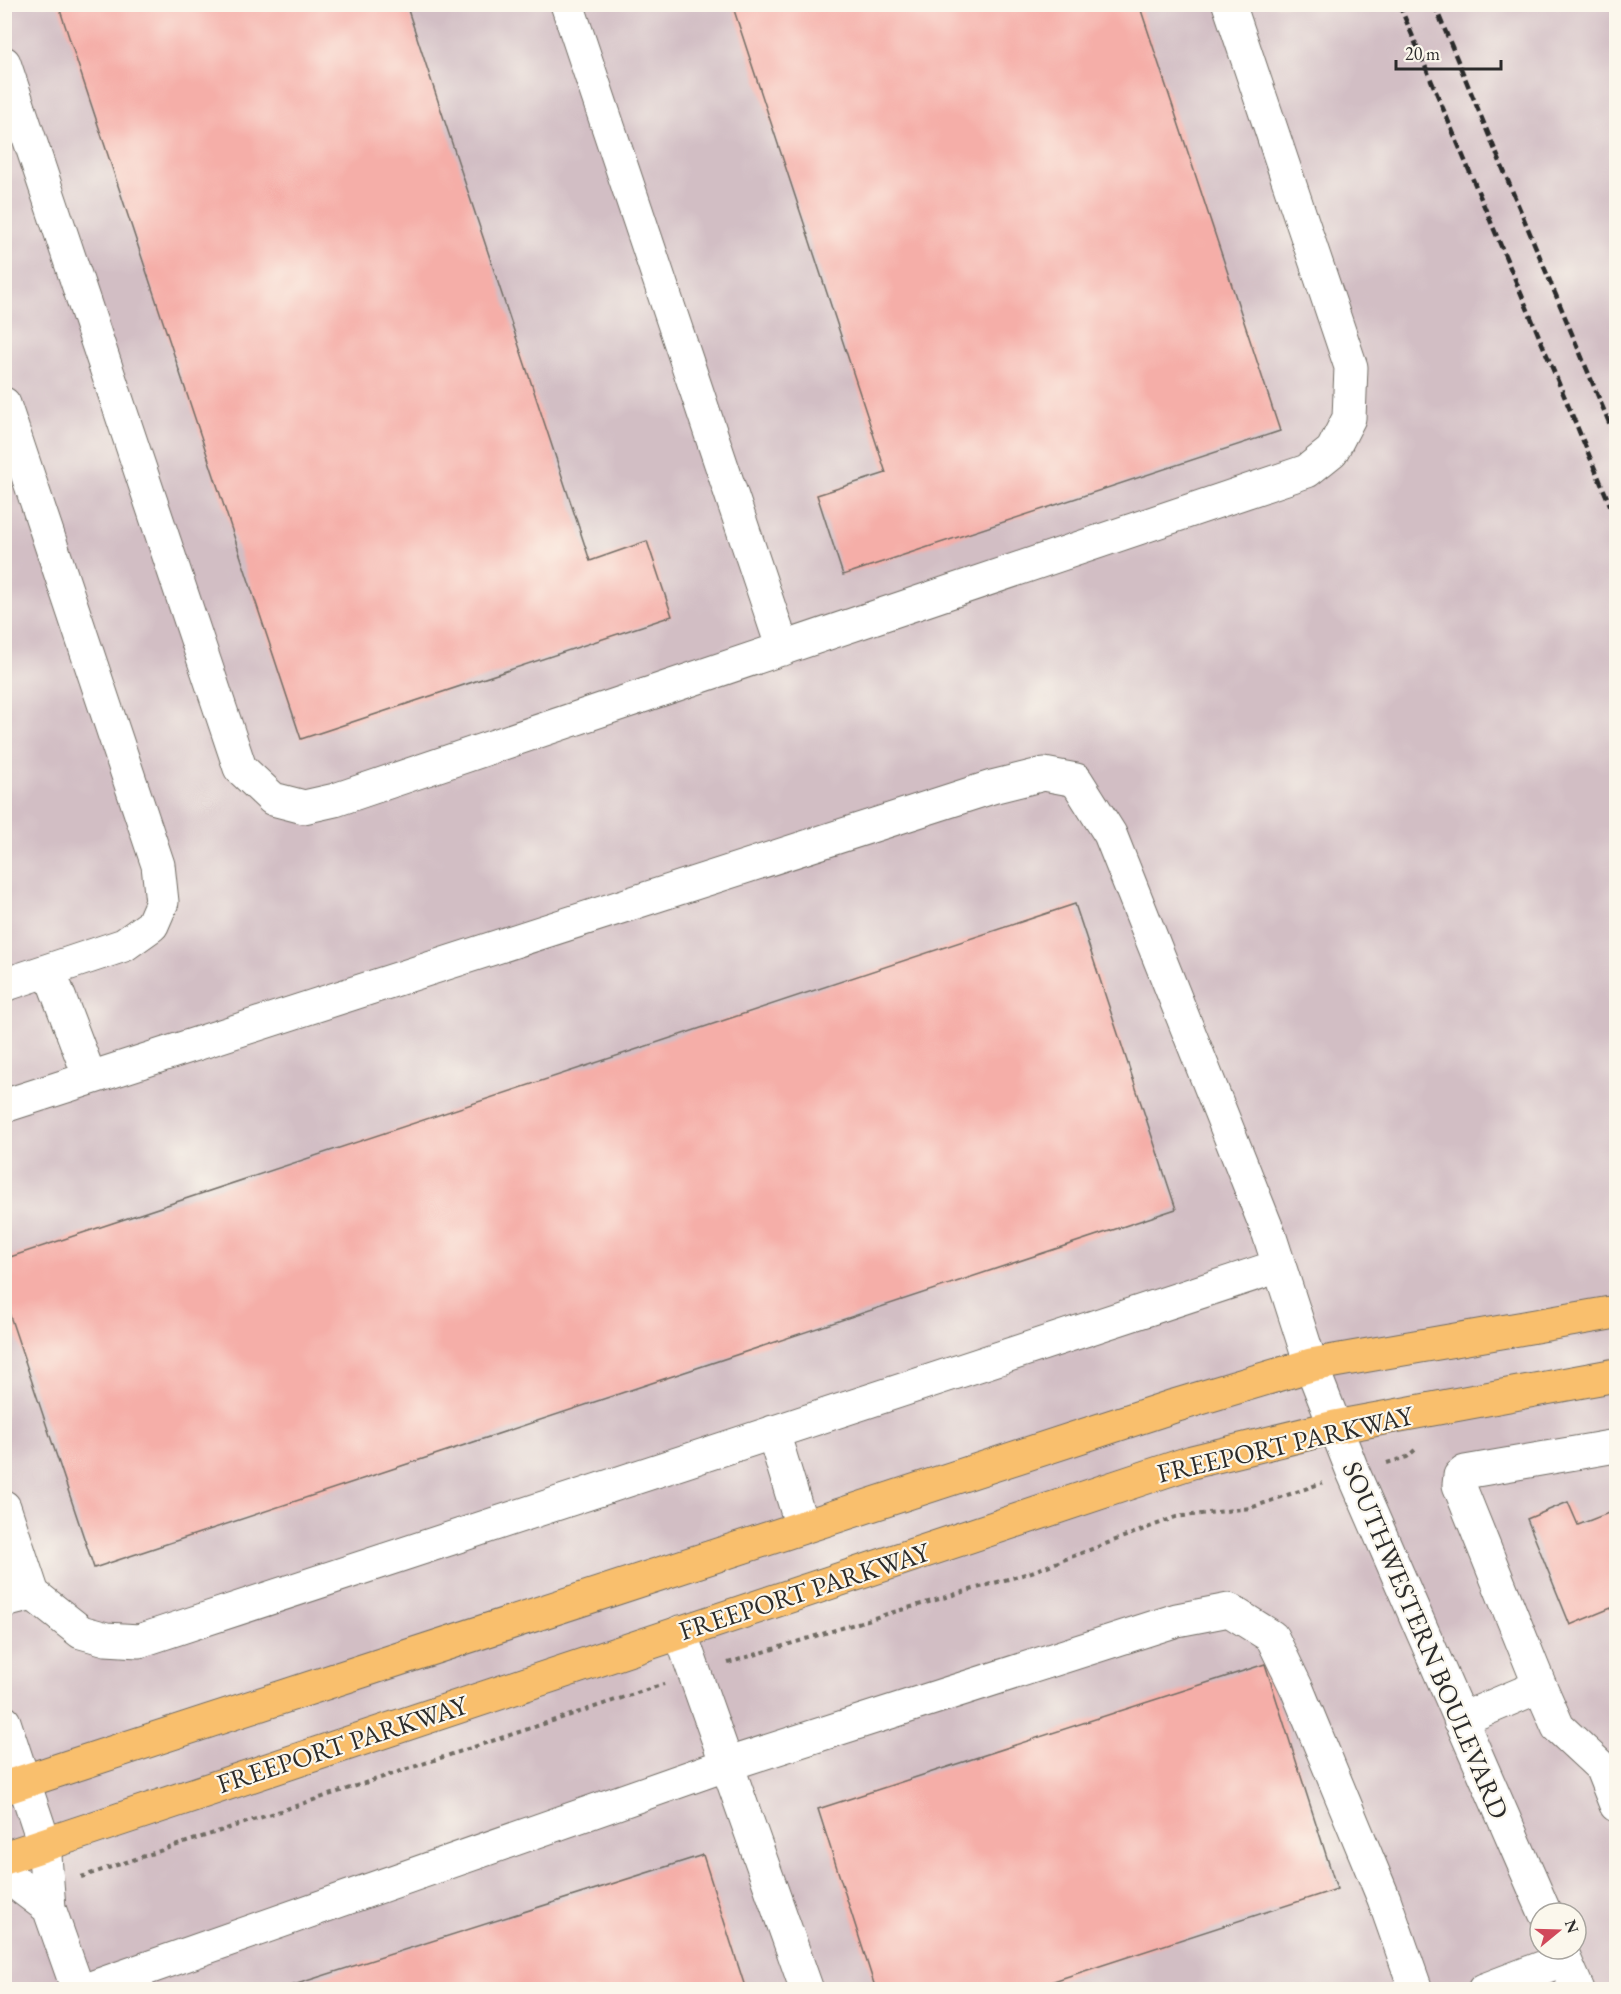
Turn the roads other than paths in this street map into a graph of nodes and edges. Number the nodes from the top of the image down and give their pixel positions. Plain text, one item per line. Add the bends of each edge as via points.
1 (567, 4) edge
2 (1229, 4) edge
3 (4, 63) edge
4 (4, 404) edge
5 (783, 649) junction
6 (49, 970) junction
7 (4, 985) edge
8 (90, 1078) junction
9 (4, 1106) edge
10 (1279, 1266) junction
11 (1617, 1312) edge
12 (1311, 1365) junction
13 (1617, 1376) edge
14 (1335, 1427) junction
15 (773, 1432) junction
16 (1617, 1446) edge
17 (4, 1507) edge
18 (802, 1527) junction
19 (19, 1598) edge
20 (680, 1632) junction
21 (1540, 1686) junction
22 (1460, 1720) junction
23 (4, 1722) edge
24 (728, 1764) junction
25 (15, 1785) edge
26 (1617, 1805) edge
27 (44, 1843) junction
28 (4, 1858) edge
29 (4, 1874) edge
30 (49, 1898) junction
31 (1540, 1901) edge
32 (1547, 1961) edge
33 (1566, 1961) edge
34 (78, 1989) edge
35 (86, 1989) edge
36 (807, 1989) edge
37 (1416, 1989) edge
38 (1484, 1989) edge
39 (1578, 1989) edge

1 - 5 street
2 - 5 street via 1351,367 1349,418 1332,452 1307,471
3 - 5 street via 240,768 273,798 304,807 335,800
4 - 6 street via 158,865 162,902 152,925 124,945
6 - 7 street
6 - 8 street
8 - 9 street, SOUTHWESTERN BOULEVARD
8 - 10 street, SOUTHWESTERN BOULEVARD via 980,791 1044,774 1076,780 1110,834
10 - 12 street, SOUTHWESTERN BOULEVARD
10 - 15 street
11 - 12 main road
12 - 14 street, SOUTHWESTERN BOULEVARD
12 - 18 main road
13 - 14 main road, FREEPORT PARKWAY
14 - 20 main road, FREEPORT PARKWAY via 1192,1462
14 - 22 street, SOUTHWESTERN BOULEVARD
15 - 18 street
15 - 19 street via 138,1641 106,1639 81,1632
16 - 21 street via 1460,1476 1459,1485
17 - 19 street
18 - 25 main road
20 - 24 street
20 - 27 main road, FREEPORT PARKWAY
21 - 22 street
21 - 26 street via 1558,1727 1601,1767
22 - 31 street, SOUTHWESTERN BOULEVARD
23 - 25 street
24 - 35 street
24 - 36 street
24 - 37 street via 1177,1620 1229,1610 1272,1637 1384,1899
25 - 27 street
27 - 28 main road, FREEPORT PARKWAY
27 - 30 street
29 - 30 street
30 - 34 street
32 - 38 street
33 - 39 street

